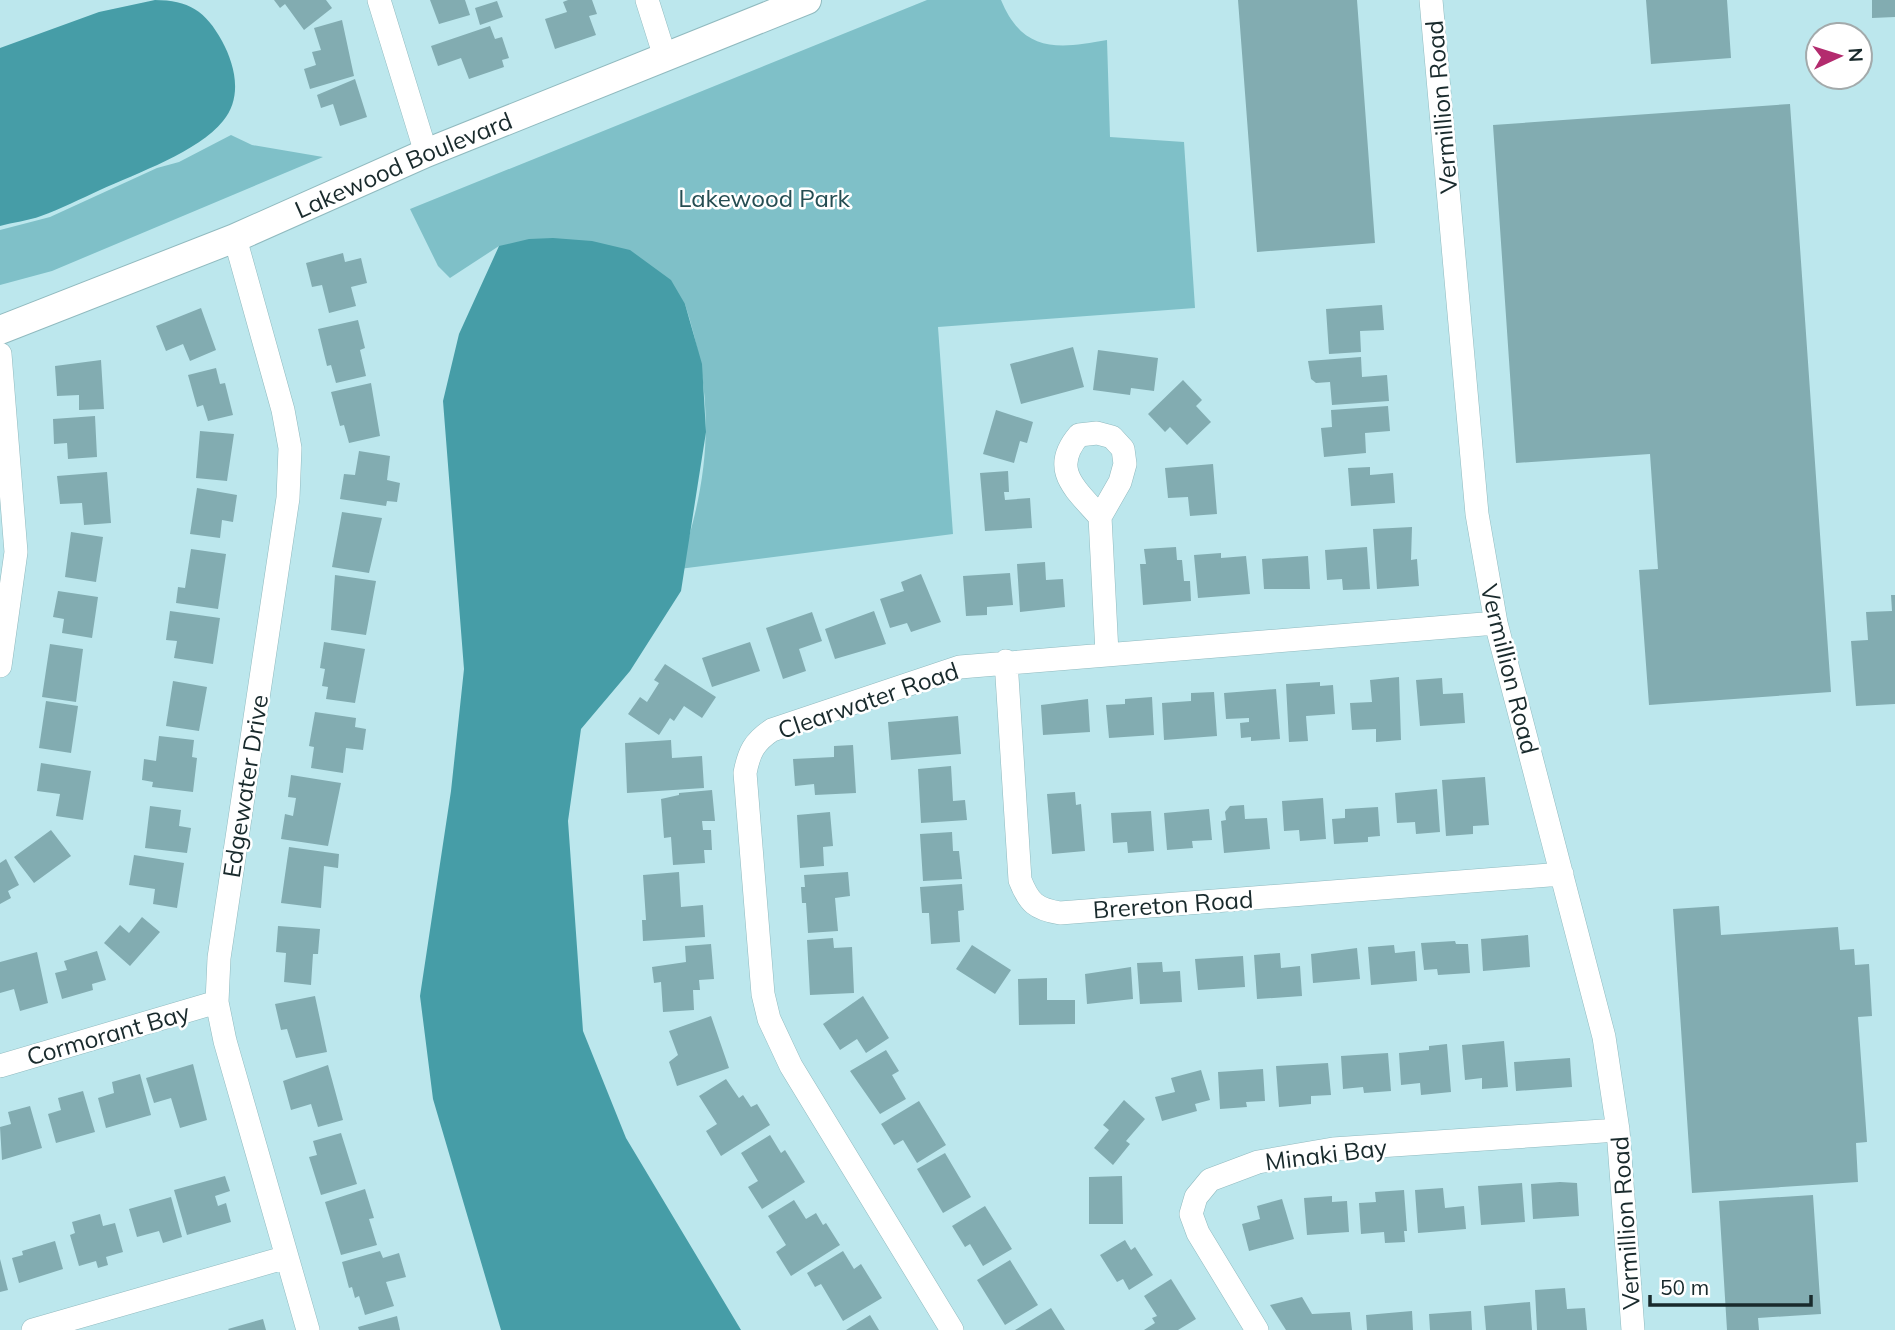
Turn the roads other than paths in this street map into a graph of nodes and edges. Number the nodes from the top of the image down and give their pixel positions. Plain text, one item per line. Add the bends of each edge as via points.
1 (379, 0) edge
2 (647, 0) edge
3 (807, 0) edge
4 (1431, 0) edge
5 (665, 57) junction
6 (426, 153) junction
7 (235, 238) junction
8 (0, 330) edge
9 (0, 354) edge
10 (1100, 517) dead end
11 (1496, 623) junction
12 (1107, 653) junction
13 (1006, 661) junction
14 (0, 666) edge
15 (1562, 874) junction
16 (217, 1002) junction
17 (0, 1066) edge
18 (1618, 1130) junction
19 (287, 1257) junction
20 (33, 1330) edge
21 (308, 1330) edge
22 (952, 1330) edge
23 (1257, 1330) edge
24 (1633, 1330) edge

1 - 6 street
2 - 5 street
3 - 5 street, Lakewood Boulevard
4 - 11 street, Vermillion Road via 1477,514
5 - 6 street, Lakewood Boulevard
6 - 7 street, Lakewood Boulevard
7 - 8 street, Lakewood Boulevard
7 - 16 street, Edgewater Drive via 290,448 288,498 219,958
9 - 14 street via 16,552
10 - 12 street
11 - 12 street, Clearwater Road
11 - 15 street, Vermillion Road
12 - 13 street, Clearwater Road
13 - 15 street, Brereton Road via 1020,880 1028,900 1039,910 1060,913
13 - 22 street, Clearwater Road via 960,667 772,730 749,752 746,773 759,967 769,1019 791,1066
15 - 18 street, Vermillion Road via 1604,1037
16 - 17 street, Cormorant Bay
16 - 19 street, Edgewater Drive
18 - 23 street, Minaki Bay via 1333,1149 1258,1162 1210,1180 1196,1197 1191,1214
18 - 24 street, Vermillion Road
19 - 20 street
19 - 21 street, Edgewater Drive

